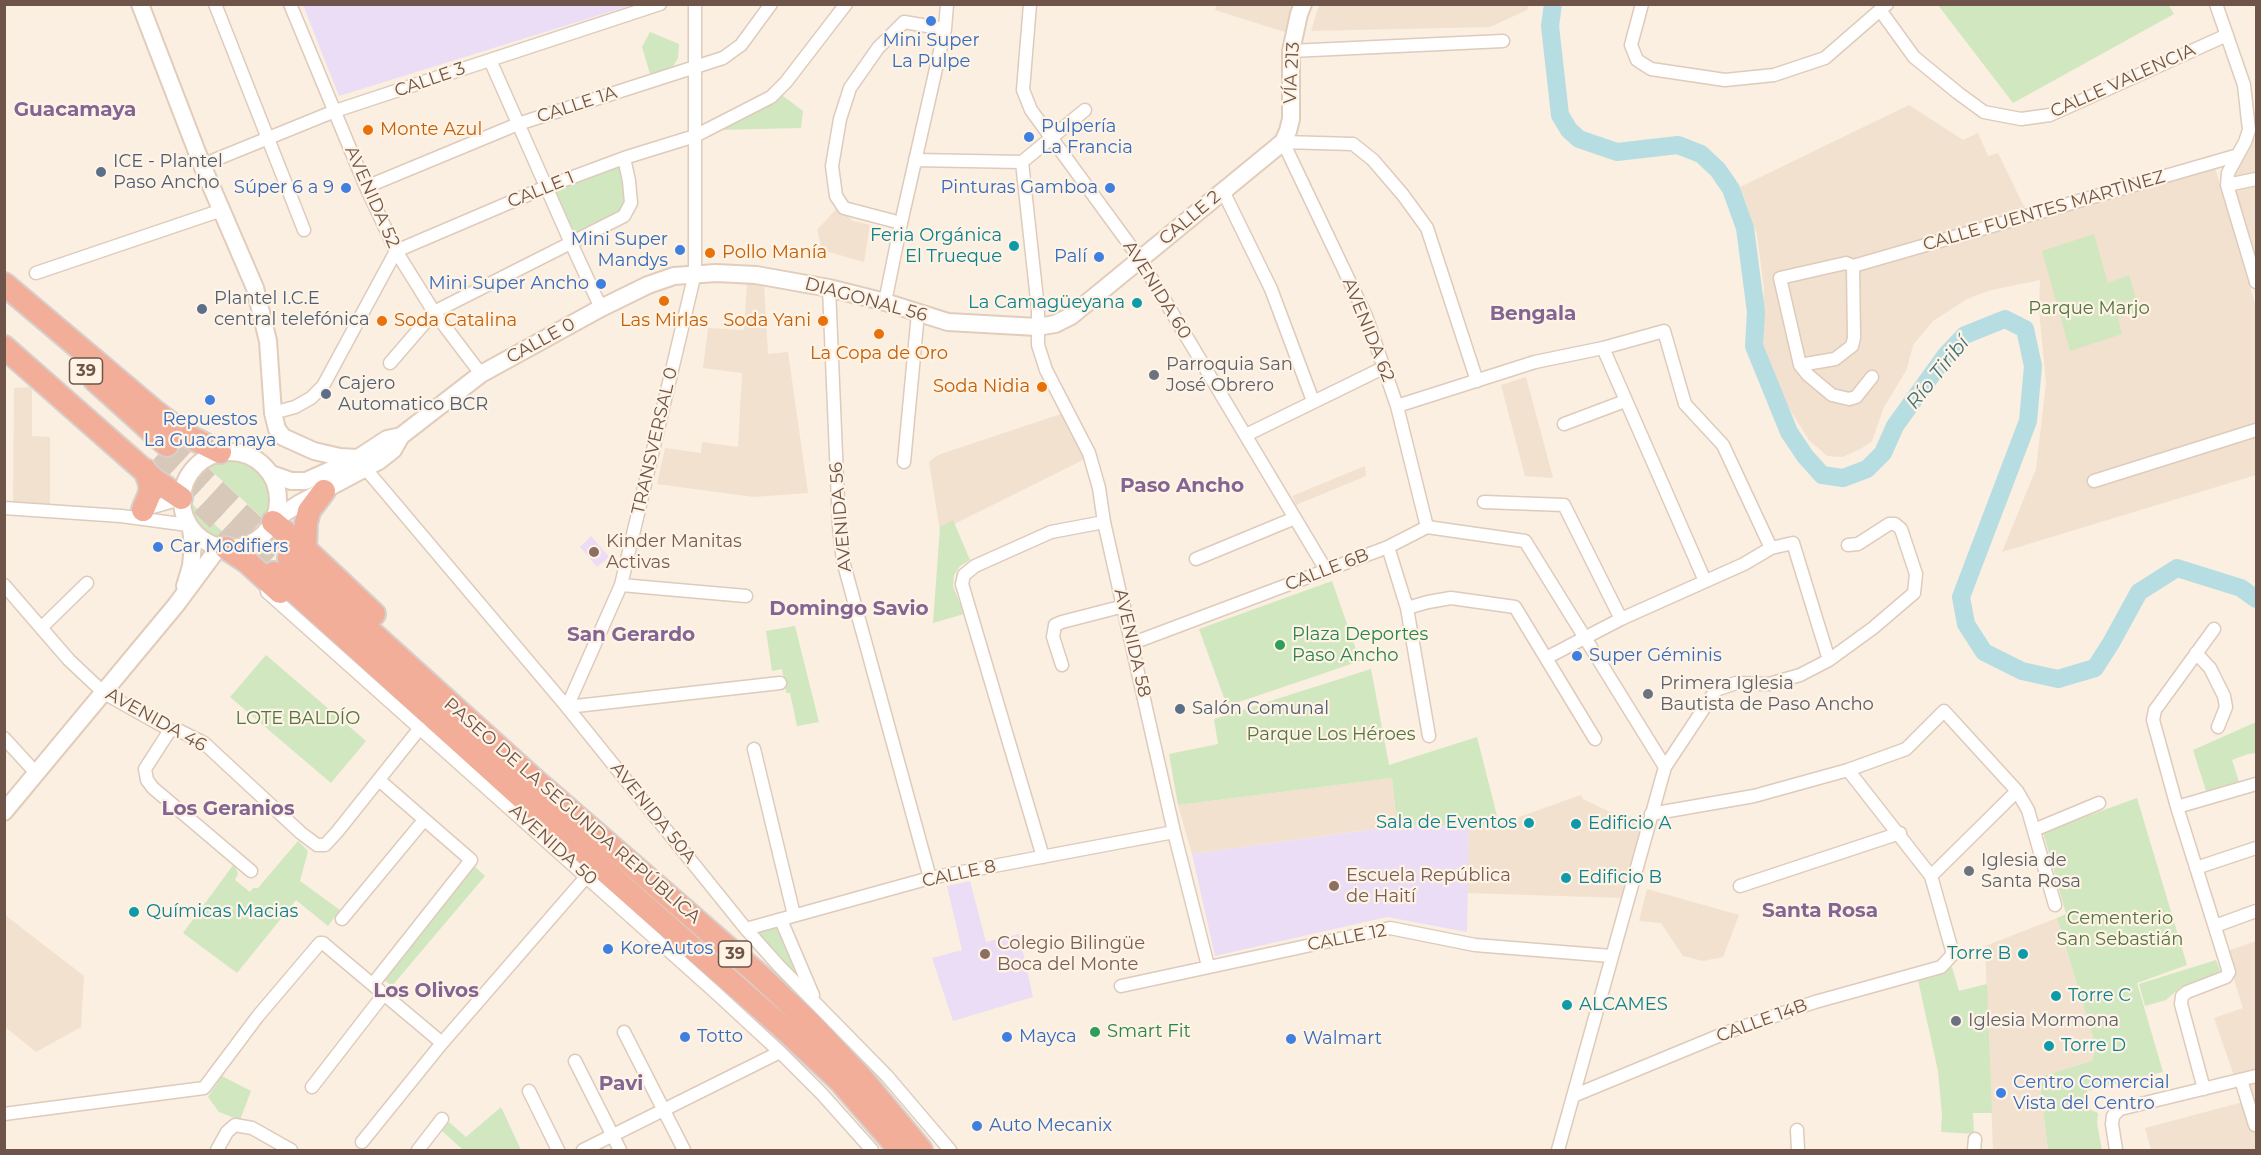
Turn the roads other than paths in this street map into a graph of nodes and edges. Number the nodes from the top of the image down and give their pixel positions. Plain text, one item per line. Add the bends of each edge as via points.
1 (215, 4) edge
2 (290, 4) edge
3 (660, 4) edge
4 (695, 4) edge
5 (771, 4) edge
6 (846, 4) edge
7 (947, 4) edge
8 (1030, 4) edge
9 (1303, 4) edge
10 (1642, 4) edge
11 (2216, 4) edge
12 (144, 6) edge
13 (1884, 7) edge
14 (945, 29) junction
15 (2227, 35) junction
16 (1503, 41) dead end
17 (1291, 51) junction
18 (490, 60) junction
19 (694, 69) junction
20 (1085, 110) dead end
21 (335, 111) junction
22 (518, 124) junction
23 (695, 136) junction
24 (268, 138) junction
25 (1050, 138) junction
26 (1283, 142) junction
27 (2235, 156) junction
28 (624, 158) junction
29 (915, 160) junction
30 (1022, 162) junction
31 (202, 165) junction
32 (2256, 179) edge
33 (2227, 185) junction
34 (366, 187) junction
35 (546, 187) junction
36 (1223, 192) junction
37 (222, 210) junction
38 (901, 223) junction
39 (304, 230) dead end
40 (571, 243) junction
41 (396, 251) junction
42 (1140, 260) junction
43 (1853, 266) junction
44 (36, 273) dead end
45 (695, 273) junction
46 (2256, 282) edge
47 (4, 284) edge
48 (829, 288) junction
49 (4, 297) edge
50 (885, 302) junction
51 (601, 308) junction
52 (434, 312) junction
53 (918, 313) junction
54 (1037, 327) junction
55 (4, 331) edge
56 (4, 347) edge
57 (1603, 348) junction
58 (390, 363) dead end
59 (1800, 365) junction
60 (1385, 367) junction
61 (481, 374) junction
62 (1872, 377) dead end
63 (1477, 381) junction
64 (1313, 400) junction
65 (1625, 401) junction
66 (1398, 406) junction
67 (273, 413) junction
68 (1564, 424) dead end
69 (2256, 430) edge
70 (1246, 435) junction
71 (220, 452) junction
72 (322, 453) junction
73 (155, 458) junction
74 (904, 462) dead end
75 (361, 463) junction
76 (271, 474) junction
77 (327, 481) junction
78 (2094, 481) dead end
79 (181, 499) junction
80 (1484, 501) dead end
81 (4, 508) edge
82 (132, 513) junction
83 (1295, 518) junction
84 (274, 521) junction
85 (1104, 522) junction
86 (190, 527) junction
87 (1427, 527) junction
88 (1848, 545) dead end
89 (1388, 547) junction
90 (223, 548) junction
91 (1771, 548) junction
92 (1196, 559) dead end
93 (289, 560) junction
94 (1326, 570) junction
95 (1705, 581) junction
96 (87, 584) dead end
97 (4, 585) edge
98 (621, 585) junction
99 (746, 596) dead end
100 (176, 605) junction
101 (1124, 606) junction
102 (1407, 608) junction
103 (1621, 619) junction
104 (41, 628) junction
105 (2214, 628) dead end
106 (1585, 638) junction
107 (1133, 643) junction
108 (2196, 653) junction
109 (1546, 658) junction
110 (1829, 660) junction
111 (1062, 665) dead end
112 (780, 683) dead end
113 (104, 693) junction
114 (567, 707) junction
115 (2218, 727) dead end
116 (420, 728) junction
117 (170, 730) junction
118 (1429, 736) dead end
119 (4, 738) edge
120 (1595, 739) dead end
121 (753, 749) dead end
122 (1665, 767) junction
123 (1848, 770) junction
124 (36, 773) junction
125 (380, 780) junction
126 (2256, 784) edge
127 (525, 786) junction
128 (2017, 790) junction
129 (2099, 804) dead end
130 (2177, 807) junction
131 (4, 812) edge
132 (1651, 814) junction
133 (424, 820) junction
134 (2034, 830) junction
135 (1174, 832) junction
136 (1900, 833) junction
137 (2256, 848) edge
138 (1043, 857) junction
139 (2196, 868) junction
140 (251, 871) dead end
141 (587, 876) junction
142 (1931, 876) junction
143 (930, 878) junction
144 (1740, 886) dead end
145 (2055, 905) dead end
146 (2256, 911) edge
147 (794, 915) junction
148 (342, 920) dead end
149 (781, 920) junction
150 (2215, 926) junction
151 (747, 929) junction
152 (1611, 956) junction
153 (1208, 966) junction
154 (373, 984) junction
155 (1121, 986) dead end
156 (384, 994) junction
157 (813, 1012) junction
158 (782, 1027) junction
159 (624, 1032) dead end
160 (442, 1043) junction
161 (780, 1052) junction
162 (575, 1061) dead end
163 (2256, 1076) edge
164 (2241, 1080) junction
165 (312, 1087) dead end
166 (2204, 1089) junction
167 (529, 1090) dead end
168 (1573, 1096) junction
169 (663, 1111) junction
170 (4, 1114) edge
171 (442, 1119) dead end
172 (2255, 1125) edge
173 (1797, 1130) dead end
174 (612, 1136) junction
175 (362, 1142) dead end
176 (217, 1150) edge
177 (291, 1150) edge
178 (418, 1150) edge
179 (558, 1150) edge
180 (583, 1150) edge
181 (620, 1150) edge
182 (684, 1150) edge
183 (872, 1150) edge
184 (880, 1150) edge
185 (900, 1150) edge
186 (921, 1150) edge
187 (936, 1150) edge
188 (950, 1150) edge
189 (1558, 1150) edge
190 (1798, 1150) edge
191 (2116, 1150) edge

1 - 24 street
2 - 21 street, AVENIDA 52
3 - 18 street, CALLE 3
4 - 19 street
5 - 19 street, CALLE 1A via 741,45 723,58
6 - 23 street, CALLE 1 via 771,97
7 - 14 street
8 - 25 street, AVENIDA 60 via 1023,90
9 - 17 main road, VÍA 213
10 - 13 street via 1631,45 1637,60 1652,69 1725,80 1774,75 1825,58
11 - 15 street
12 - 31 main road
13 - 15 street, CALLE VALENCIA via 1914,57 1958,93 1984,112 2020,118 2050,115
14 - 29 street
14 - 38 street via 904,22 878,48 850,88 840,119 832,166 836,196 844,208
15 - 27 street via 2244,85 2249,130
16 - 17 street
17 - 26 main road, VÍA 213 via 1290,119
18 - 21 street, CALLE 3
18 - 22 street
19 - 22 street, CALLE 1A
19 - 23 street
20 - 25 street
21 - 24 street, CALLE 3
21 - 34 street, AVENIDA 52
22 - 34 street, CALLE 1A
22 - 35 street
23 - 28 street, CALLE 1
23 - 45 street
24 - 31 street, CALLE 3
24 - 39 street
25 - 30 street
25 - 42 street, AVENIDA 60
26 - 36 main road, CALLE 2
26 - 60 street, AVENIDA 62 via 1366,316
26 - 63 street via 1353,144 1373,160 1426,228
27 - 33 street
27 - 43 street, CALLE FUENTES MARTÌNEZ
28 - 35 street, CALLE 1
28 - 40 street via 631,203 624,216
29 - 30 street
29 - 38 street
30 - 54 street, AVENIDA 58
31 - 37 main road
32 - 33 street
33 - 46 street
34 - 41 street, AVENIDA 52
35 - 40 street
35 - 41 street, CALLE 1
36 - 42 main road, CALLE 2
36 - 64 street via 1271,289
37 - 44 street
37 - 67 main road via 255,288 263,318
38 - 50 street
40 - 51 street
40 - 52 street
41 - 52 street, AVENIDA 52
41 - 67 street via 323,386 311,398
42 - 54 main road, CALLE 2 via 1071,316
42 - 70 street, AVENIDA 60
43 - 59 street via 1852,346 1835,359
43 - 59 street, CALLE FUENTES MARTÌNEZ via 1846,263 1780,278
45 - 48 main road, DIAGONAL 56 via 756,275
45 - 51 main road, CALLE 0 via 648,285
45 - 98 street, TRANSVERSAL 0
47 - 71 highway via 153,410 186,435
48 - 50 main road, DIAGONAL 56
48 - 143 street, AVENIDA 56 via 838,526 843,561
49 - 73 highway, 39
50 - 53 main road, DIAGONAL 56
51 - 61 main road, CALLE 0
52 - 58 street
52 - 61 street, AVENIDA 52
53 - 54 main road, DIAGONAL 56 via 963,324
53 - 74 street
54 - 85 street, AVENIDA 58 via 1046,370 1089,453
55 - 73 highway, 39
56 - 73 highway
57 - 63 street via 1535,362
57 - 65 street
57 - 91 street via 1664,331 1685,404 1723,445
59 - 62 street via 1832,395 1849,399 1856,397
60 - 64 street
60 - 66 street, AVENIDA 62
61 - 75 main road, CALLE 0 via 400,436 393,450
63 - 66 street
64 - 70 street
65 - 68 street
65 - 95 street
66 - 87 street, AVENIDA 62
67 - 72 main road via 283,436
69 - 78 street
70 - 83 street, AVENIDA 60
71 - 76 main road via 243,453
71 - 79 main road via 193,468
72 - 75 main road
72 - 77 main road via 328,462
73 - 79 highway
73 - 82 highway via 150,494
75 - 77 main road, CALLE 0
75 - 114 street, AVENIDA 50A
76 - 77 main road, CALLE 0 via 291,481
76 - 84 main road via 278,496
77 - 84 main road, CALLE 0
77 - 93 highway via 309,511 304,536
79 - 82 street
79 - 86 main road
80 - 103 street via 1564,505
81 - 82 street
82 - 86 street
83 - 92 street
83 - 94 street, AVENIDA 60
84 - 90 main road via 257,540 242,547
84 - 93 highway
85 - 101 street, AVENIDA 58
85 - 138 street via 1050,532 975,566 964,575 962,584
86 - 90 main road via 208,543
86 - 100 main road via 191,566
87 - 89 street, CALLE 6B
87 - 106 street via 1524,541
88 - 110 street via 1858,544 1895,524 1901,529 1916,574 1914,592
89 - 94 street, CALLE 6B
89 - 102 street
90 - 100 main road
90 - 116 street, AVENIDA 50 via 239,567
90 - 127 highway via 246,561 425,722
91 - 95 street
91 - 110 street via 1793,543
93 - 127 highway, PASEO DE LA SEGUNDA REPÚBLICA / 39
93 - 127 highway via 481,717
94 - 107 street, CALLE 6B
95 - 103 street
96 - 104 street
97 - 104 street, AVENIDA 46
98 - 99 street
98 - 114 street, TRANSVERSAL 0
100 - 113 main road
101 - 107 street, AVENIDA 58
101 - 111 street via 1055,625 1053,637
102 - 109 street via 1451,598 1515,608
102 - 118 street
103 - 106 street
104 - 113 street, AVENIDA 46
105 - 108 street
106 - 109 street
106 - 122 street
107 - 135 street, AVENIDA 58
108 - 115 street via 2210,668 2224,696 2226,707
108 - 130 street via 2155,710 2153,720
109 - 120 street
110 - 122 street via 1800,675 1769,684 1736,683 1716,690
112 - 114 street
113 - 117 street, AVENIDA 46
113 - 124 main road
114 - 151 street, AVENIDA 50A
116 - 125 street
116 - 141 street, AVENIDA 50
117 - 125 street, AVENIDA 46 via 204,743 317,845 325,845
117 - 140 street via 145,769 147,780
119 - 124 street
121 - 147 street
122 - 132 street
123 - 128 street via 1906,749 1944,711
123 - 132 street via 1754,796
123 - 136 street
124 - 131 main road
125 - 133 street
126 - 130 street
127 - 157 highway, PASEO DE LA SEGUNDA REPÚBLICA / 39 via 759,975
127 - 158 highway, PASEO DE LA SEGUNDA REPÚBLICA / 39
128 - 134 street
128 - 142 street
129 - 134 street
130 - 139 street
132 - 152 street
133 - 148 street
133 - 154 street via 471,860
134 - 145 street
135 - 138 street, CALLE 8
135 - 153 street, AVENIDA 58
136 - 142 street
136 - 144 street
137 - 139 street
138 - 143 street, CALLE 8
139 - 150 street
141 - 160 street
141 - 161 street, AVENIDA 50
142 - 168 street, CALLE 14B via 1953,954 1941,967 1815,1002 1728,1032
143 - 147 street, CALLE 8
146 - 150 street
147 - 149 street, CALLE 8
149 - 151 street, CALLE 8
149 - 157 street
150 - 166 street via 2229,972 2226,977 2187,992 2181,1004
151 - 157 street, AVENIDA 50A
152 - 153 street, CALLE 12 via 1475,945 1390,928
152 - 168 street
153 - 155 street, CALLE 12
154 - 156 street
154 - 170 street via 320,944 258,1016 204,1088
156 - 160 street
156 - 165 street
157 - 186 highway, PASEO DE LA SEGUNDA REPÚBLICA / 39
157 - 187 highway
157 - 188 street, AVENIDA 50A via 887,1076
158 - 184 highway via 812,1070
158 - 185 highway, PASEO DE LA SEGUNDA REPÚBLICA / 39 via 840,1081
159 - 169 street
160 - 175 street
161 - 169 street
161 - 183 street, AVENIDA 50
162 - 174 street
163 - 164 street
164 - 166 street
164 - 172 street
166 - 191 street via 2120,1110 2113,1116 2112,1124
167 - 179 street
168 - 189 street
169 - 174 street
169 - 182 street
171 - 178 street
173 - 190 street
174 - 180 street
174 - 181 street
176 - 177 street via 235,1125 252,1128

